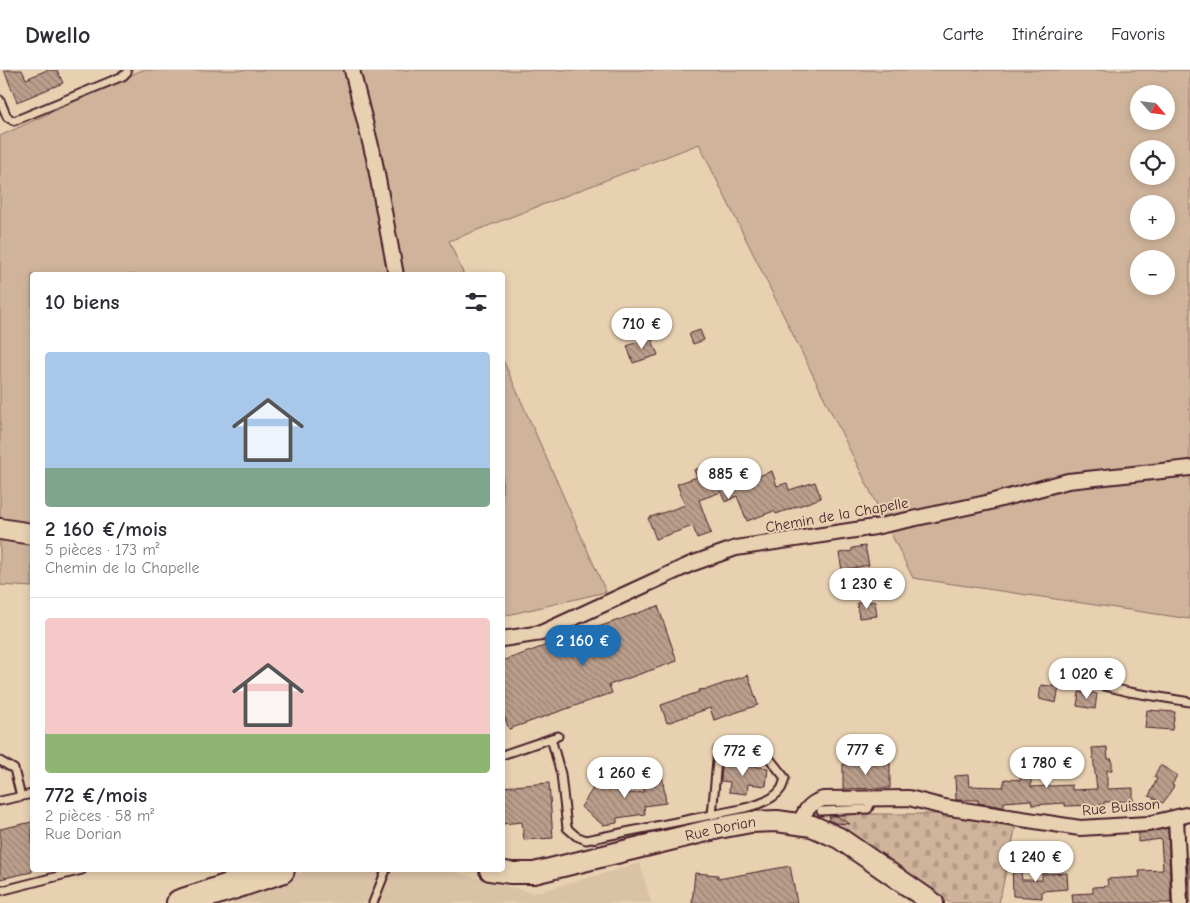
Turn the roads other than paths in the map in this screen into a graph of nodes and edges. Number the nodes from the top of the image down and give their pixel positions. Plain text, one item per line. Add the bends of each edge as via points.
1 (352, 70) edge
2 (127, 72) dead end
3 (0, 100) edge
4 (395, 272) edge
5 (1190, 468) edge
6 (0, 529) edge
7 (30, 534) edge
8 (505, 639) edge
9 (1072, 678) dead end
10 (1190, 702) edge
11 (505, 754) edge
12 (0, 761) edge
13 (30, 795) edge
14 (21, 797) junction
15 (873, 798) junction
16 (0, 802) edge
17 (821, 811) dead end
18 (1190, 814) edge
19 (712, 815) junction
20 (1176, 818) junction
21 (800, 824) junction
22 (74, 872) edge
23 (275, 872) edge
24 (385, 872) edge
25 (504, 872) edge
26 (0, 891) edge
27 (180, 903) edge
28 (373, 903) edge
29 (933, 903) edge
30 (1180, 903) edge

1 - 4 street via 374,158
2 - 3 lane via 14,121 7,117
5 - 8 street, Chemin de la Chapelle via 1068,481 875,527 736,548 691,564 541,633
6 - 7 main road
9 - 10 lane
11 - 19 lane via 554,737 567,828 586,840
12 - 14 lane via 14,769
13 - 14 lane
14 - 16 lane
15 - 17 lane via 868,809
15 - 20 street, Rue Buisson via 909,798 1080,828 1148,824
15 - 21 street, Rue Buisson via 815,801
18 - 20 street, Rue Buisson
19 - 19 lane via 762,803 780,789 785,778 766,754 718,750
20 - 30 street
21 - 25 main road, Rue Dorian via 751,822 534,873
21 - 29 main road, Rue Dorian via 839,838
22 - 26 lane
23 - 27 highway
24 - 28 lane

